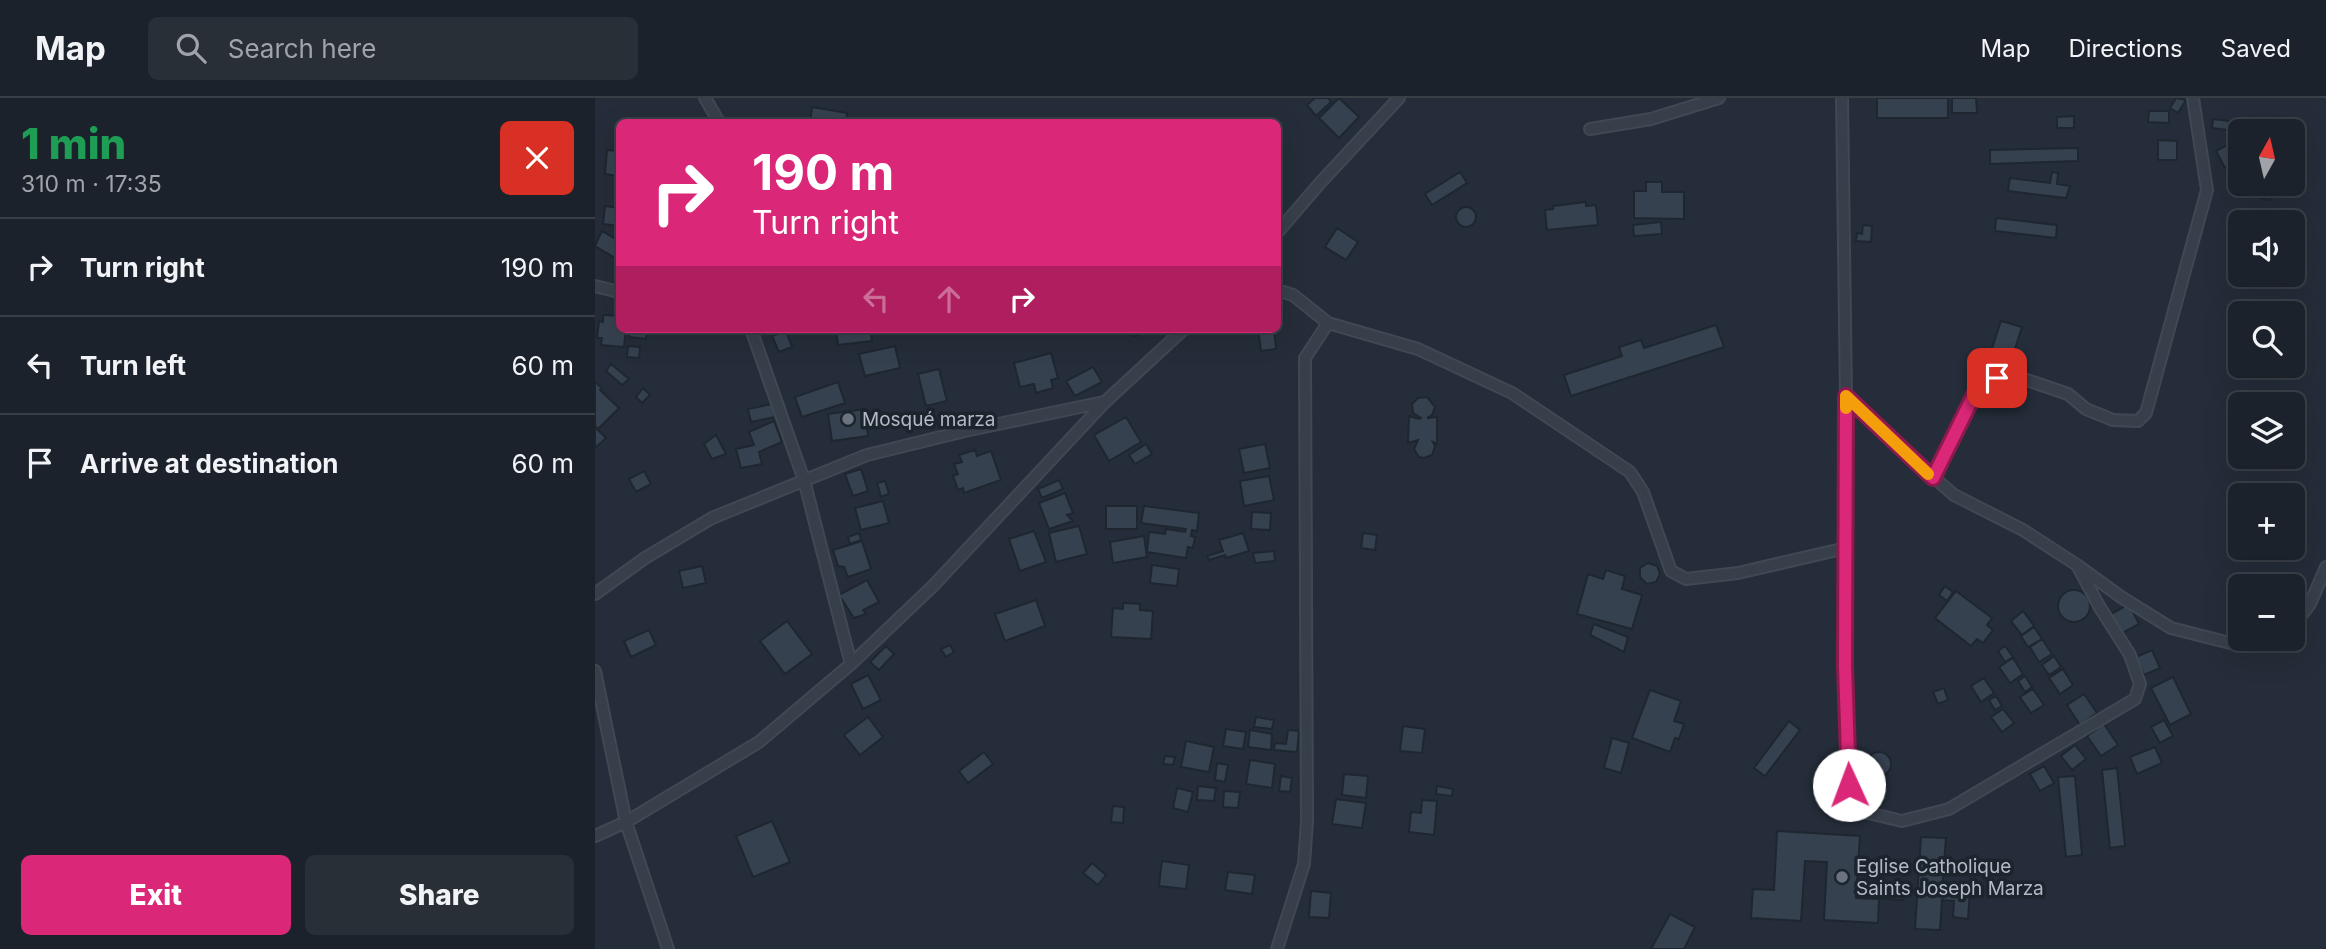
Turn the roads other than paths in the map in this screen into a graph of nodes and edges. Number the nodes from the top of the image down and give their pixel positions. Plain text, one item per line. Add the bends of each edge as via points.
1 (705, 98) edge
2 (1399, 98) edge
3 (1720, 98) edge
4 (1842, 98) edge
5 (2193, 98) edge
6 (717, 119) edge
7 (1590, 129) dead end
8 (1281, 228) edge
9 (595, 286) edge
10 (616, 291) edge
11 (1281, 291) edge
12 (1328, 323) junction
13 (752, 333) edge
14 (1180, 333) edge
15 (1846, 396) junction
16 (1105, 402) junction
17 (1933, 478) junction
18 (804, 480) junction
19 (1846, 548) junction
20 (2077, 565) junction
21 (2326, 568) edge
22 (595, 594) edge
23 (2305, 610) edge
24 (2228, 642) edge
25 (851, 664) junction
26 (595, 671) edge
27 (626, 822) junction
28 (595, 836) edge
29 (1282, 934) junction
30 (668, 949) edge
31 (1277, 949) edge
32 (1287, 949) edge

1 - 6 street
2 - 8 street
3 - 7 street
4 - 15 street
5 - 17 street via 2207,190 2145,413 2138,421 2113,420 2086,409 2068,394 2018,377 1997,378 1976,391
9 - 10 street
11 - 12 street via 1293,295
12 - 19 street via 1418,349 1512,393 1630,472 1643,492 1671,571 1686,579 1738,573
12 - 29 street via 1305,358 1307,821 1304,864
13 - 18 street
14 - 16 street
15 - 17 street
15 - 19 street
16 - 18 street via 867,455
16 - 25 street via 933,586
17 - 20 street via 1954,495 2023,530
18 - 22 street via 712,518
18 - 25 street
19 - 20 street via 1849,785 1868,813 1902,821 1949,809 2135,699 2140,684 2130,655
20 - 24 street via 2171,628
21 - 23 street
25 - 27 street via 759,742
26 - 27 street
27 - 28 street
27 - 30 street
29 - 31 street
29 - 32 street

